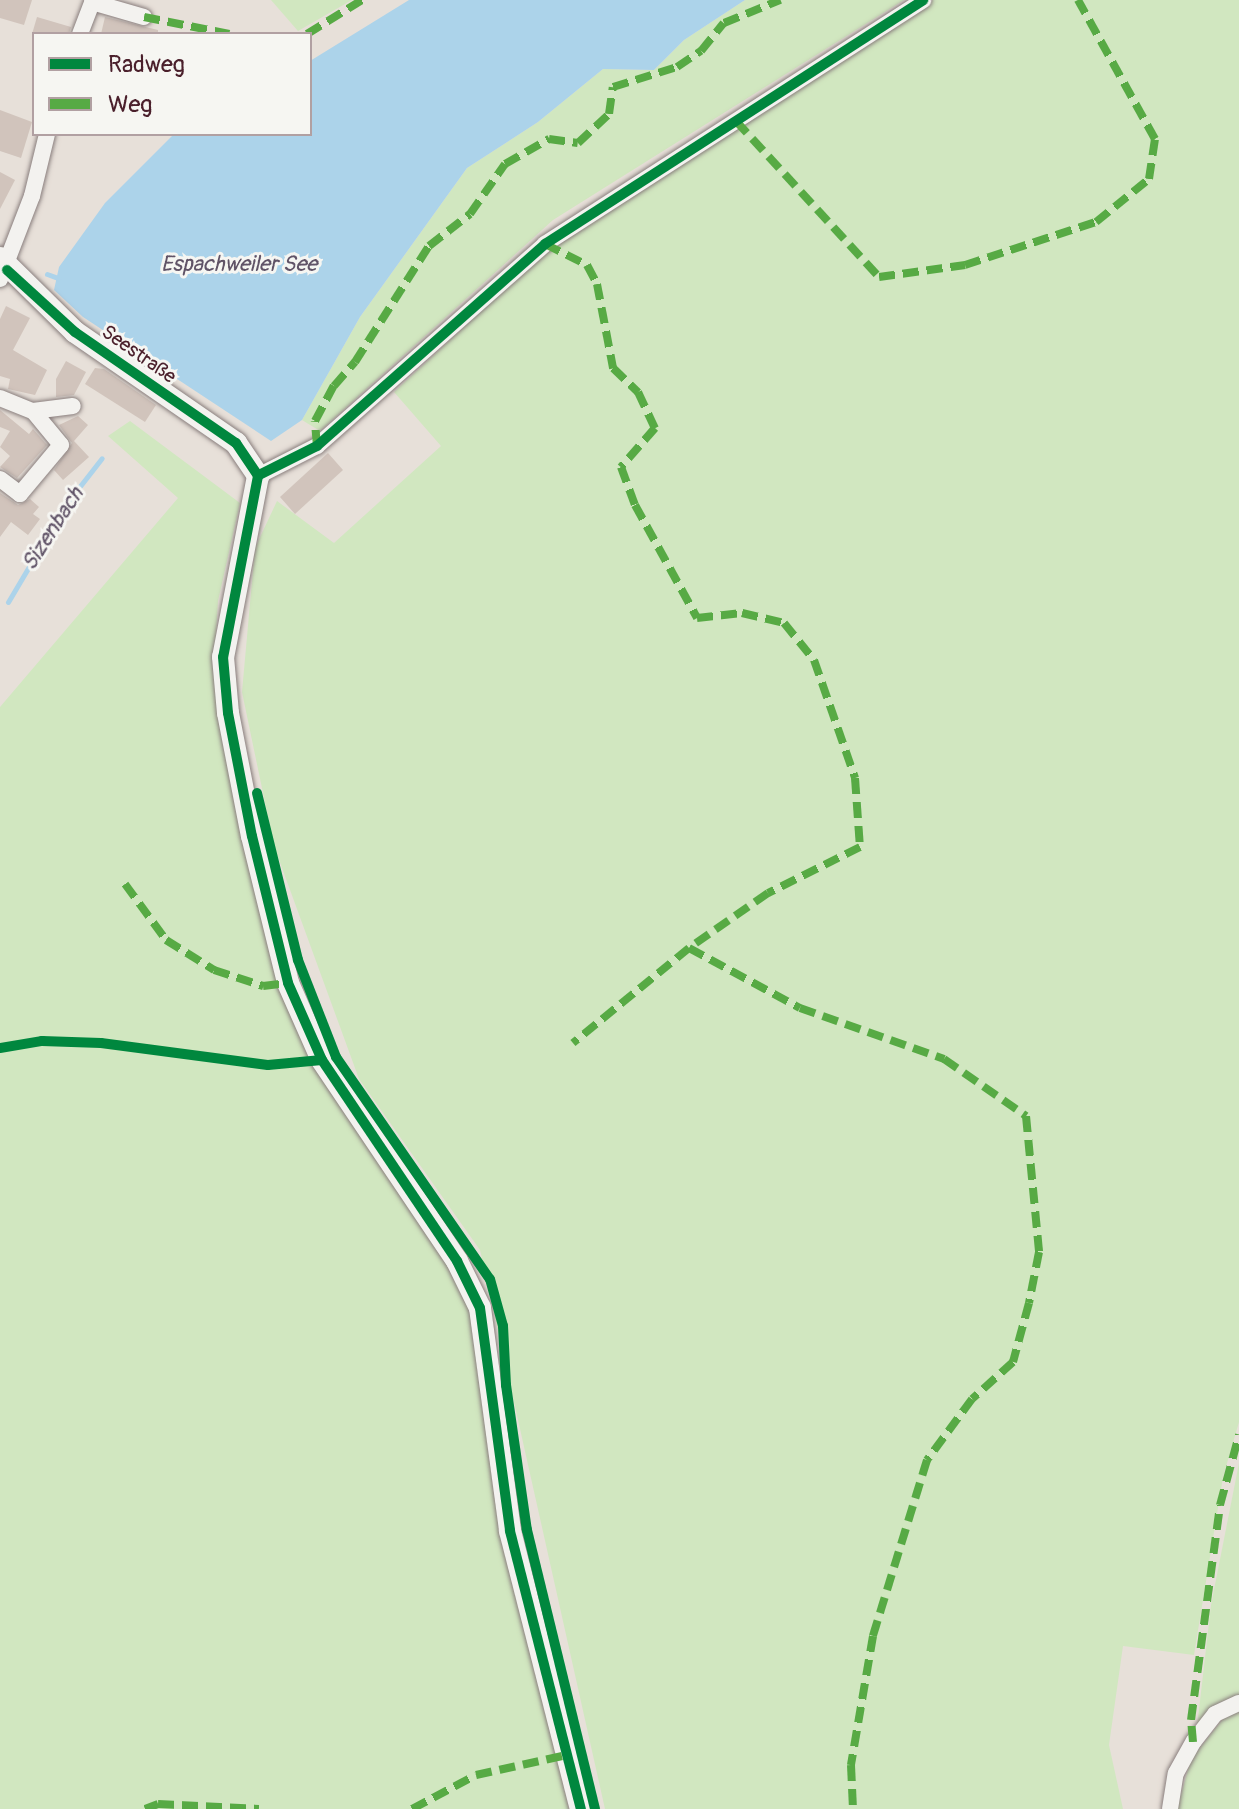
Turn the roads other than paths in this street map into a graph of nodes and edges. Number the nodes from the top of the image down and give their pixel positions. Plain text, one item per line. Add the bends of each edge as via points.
1 (923, 0) edge
2 (93, 1) edge
3 (144, 17) dead end
4 (81, 32) edge
5 (46, 136) edge
6 (2, 269) edge
7 (0, 398) edge
8 (73, 406) dead end
9 (33, 411) junction
10 (258, 476) junction
11 (0, 479) edge
12 (1239, 1703) edge
13 (581, 1809) edge
14 (1170, 1809) edge

1 - 10 street via 557,235 317,446
2 - 3 street
2 - 4 street
5 - 6 street
6 - 10 street, Seestraße via 75,332 236,443
7 - 9 street
8 - 9 street
9 - 11 street via 61,445 20,494
10 - 13 street via 223,657 228,713 252,836 288,983 322,1060 457,1261 480,1308 510,1531
12 - 14 street via 1215,1714 1194,1741 1176,1773

